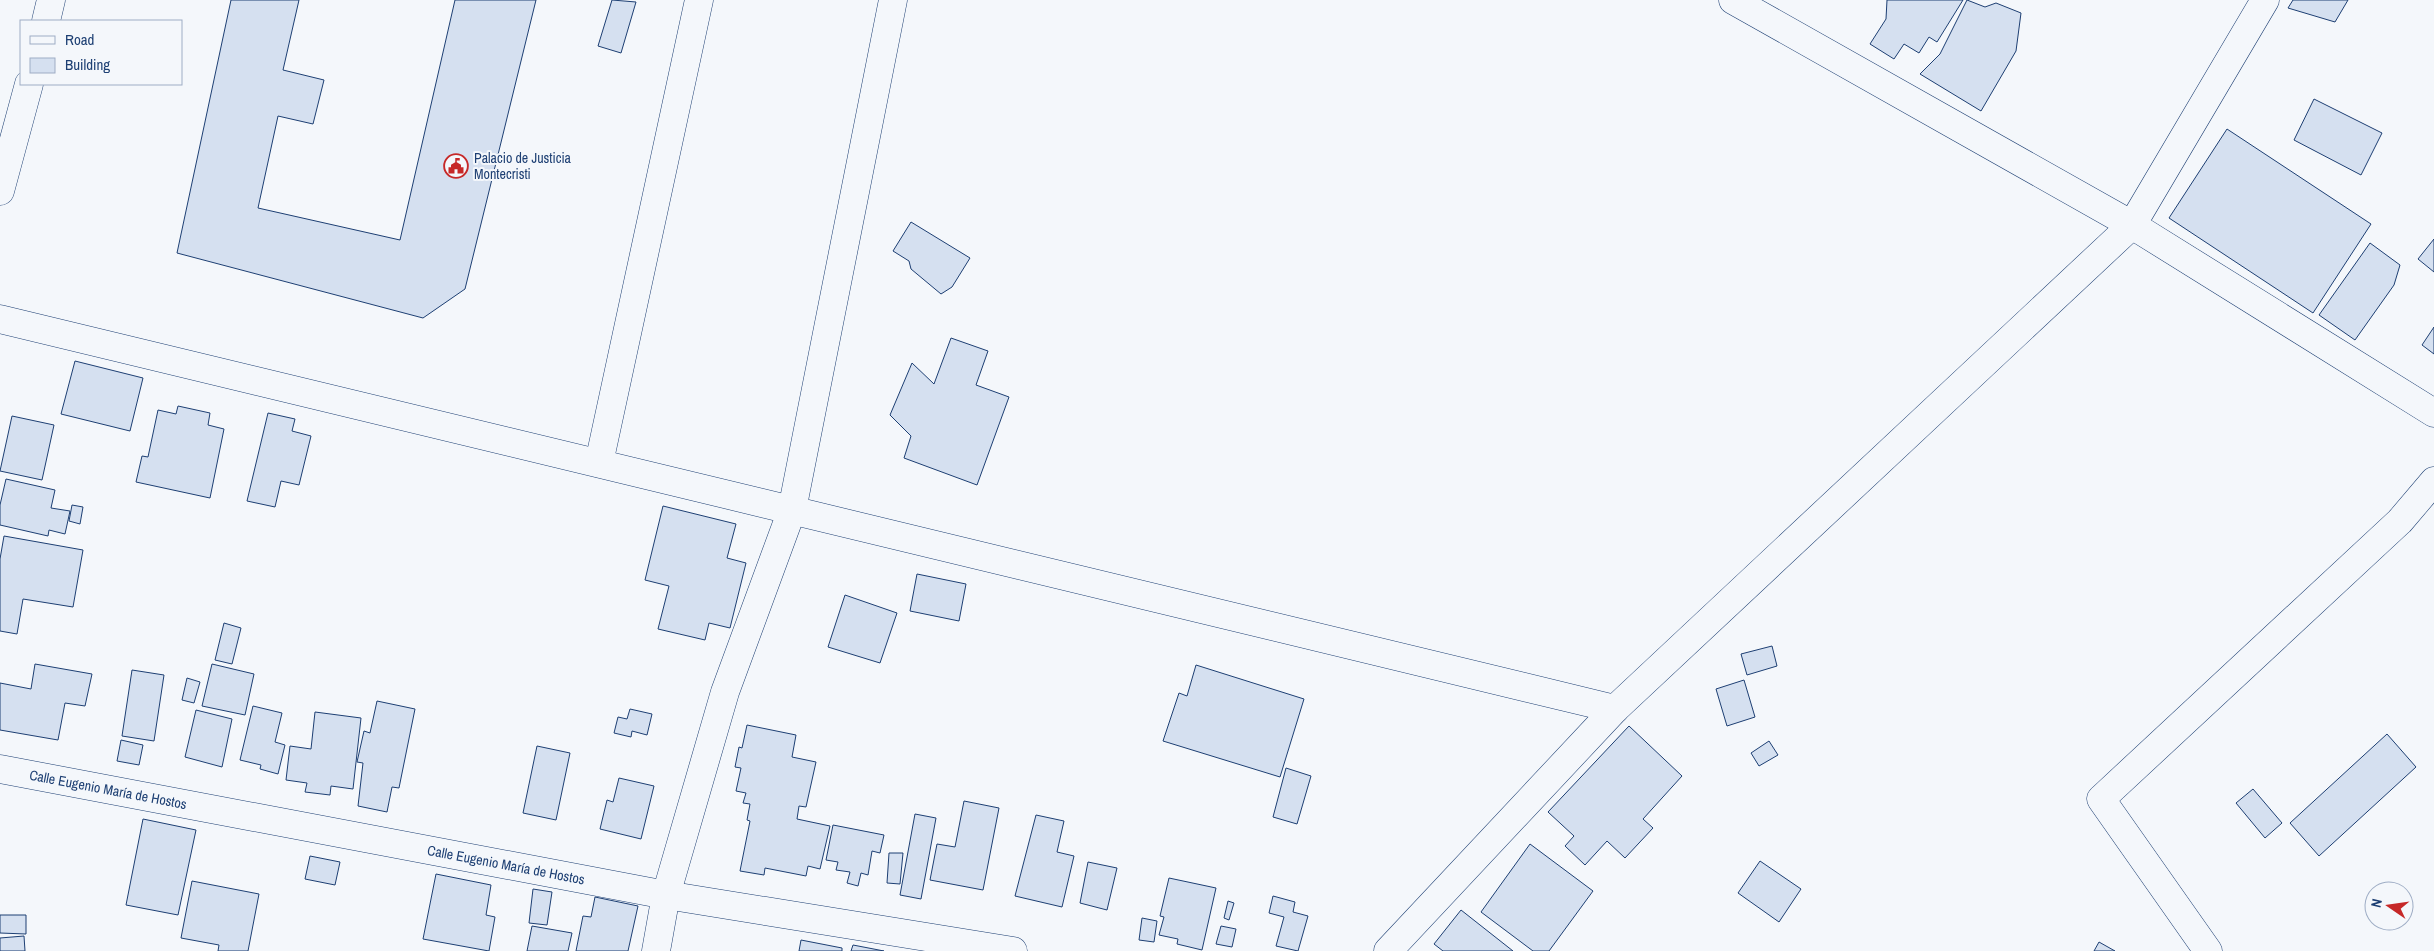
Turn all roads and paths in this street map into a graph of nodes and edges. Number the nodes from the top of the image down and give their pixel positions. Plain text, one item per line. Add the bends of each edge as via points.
1 (51, 0) edge
2 (699, 0) edge
3 (894, 0) edge
4 (1733, 0) edge
5 (2265, 0) edge
6 (46, 20) edge
7 (29, 85) edge
8 (0, 191) edge
9 (2132, 225) junction
10 (0, 319) edge
11 (2434, 413) edge
12 (599, 463) junction
13 (2434, 481) edge
14 (792, 510) junction
15 (1615, 709) junction
16 (0, 769) edge
17 (666, 894) junction
18 (656, 951) edge
19 (1013, 951) edge
20 (1388, 951) edge
21 (2208, 951) edge

1 - 6 street
2 - 12 street
3 - 14 street
4 - 9 street
5 - 9 street
7 - 8 street
9 - 11 street
9 - 15 street
10 - 12 street
12 - 14 street
13 - 21 street via 2400,521 2101,799
14 - 15 street
14 - 17 street via 725,692
15 - 20 street
16 - 17 street, Calle Eugenio María de Hostos
17 - 18 street
17 - 19 street, Calle Eugenio María de Hostos

